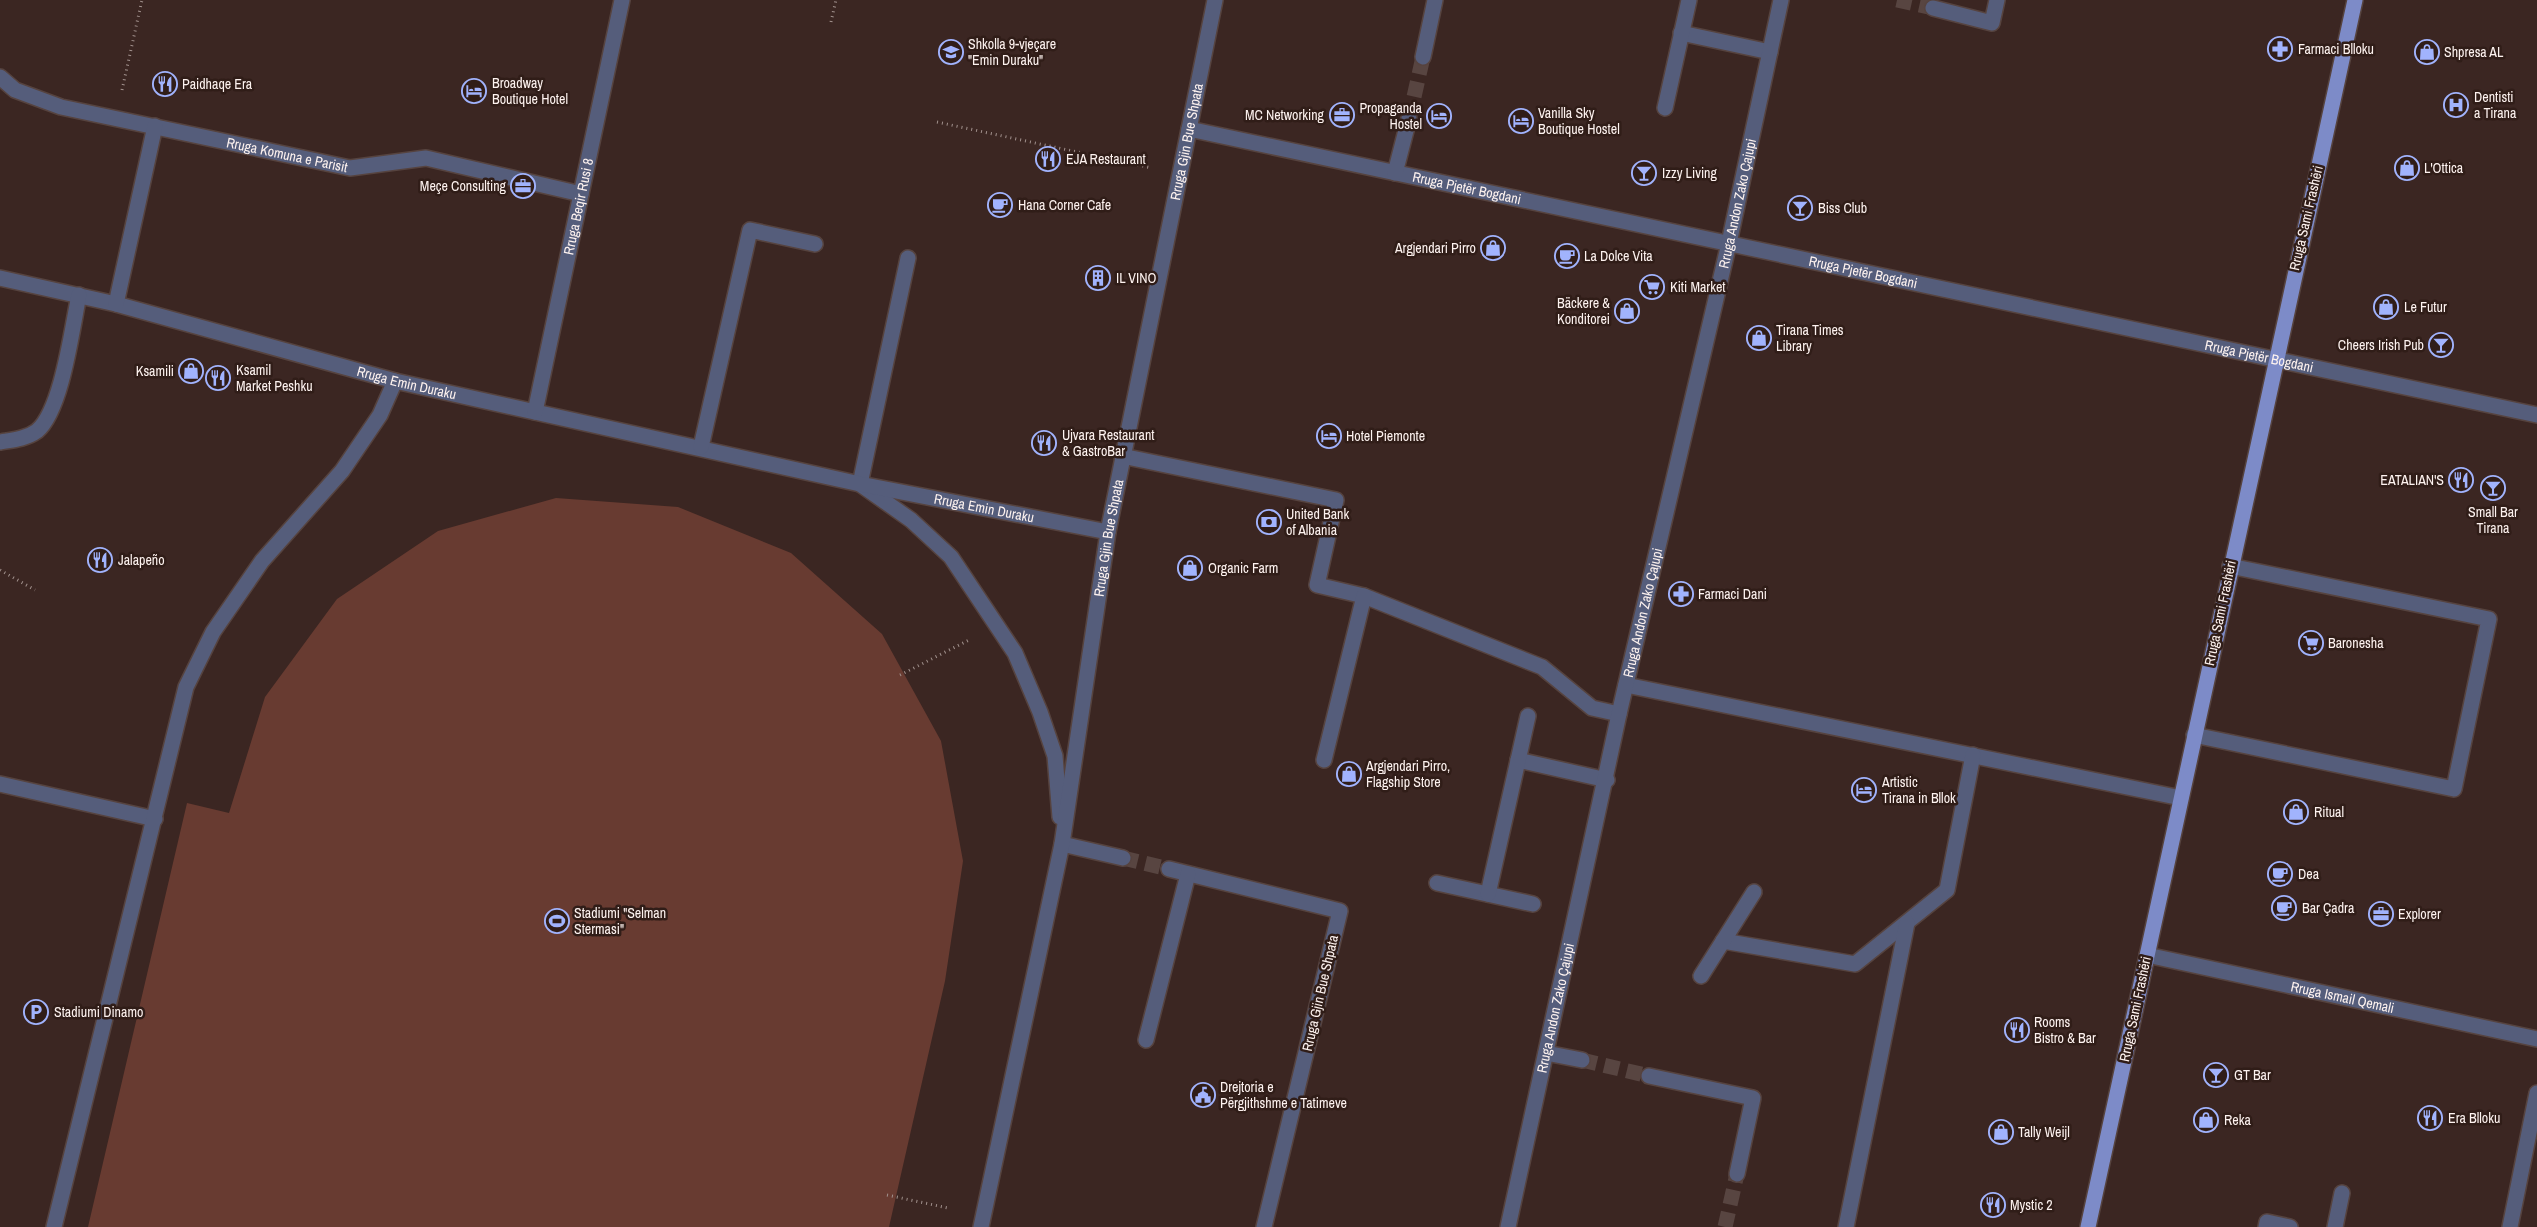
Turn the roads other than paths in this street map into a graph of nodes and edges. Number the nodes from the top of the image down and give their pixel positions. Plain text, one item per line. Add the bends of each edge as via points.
1 (622, 0) edge
2 (1215, 0) edge
3 (1435, 0) edge
4 (1689, 0) edge
5 (1782, 0) edge
6 (1998, 0) edge
7 (2355, 0) edge
8 (1933, 8) tunnel mouth
9 (1681, 33) junction
10 (1770, 52) junction
11 (1423, 57) tunnel mouth
12 (0, 77) edge
13 (1665, 108) dead end
14 (1409, 119) tunnel mouth
15 (155, 126) junction
16 (1189, 129) junction
17 (1395, 173) junction
18 (581, 194) junction
19 (815, 244) dead end
20 (1729, 244) junction
21 (908, 258) dead end
22 (0, 278) edge
23 (79, 295) junction
24 (116, 304) junction
25 (2275, 359) junction
26 (395, 381) junction
27 (536, 412) junction
28 (2537, 415) edge
29 (0, 442) edge
30 (701, 447) junction
31 (1122, 456) junction
32 (860, 484) junction
33 (1108, 532) junction
34 (2230, 566) junction
35 (1364, 596) junction
36 (1626, 685) junction
37 (1619, 714) junction
38 (1528, 716) dead end
39 (2194, 735) junction
40 (1973, 755) junction
41 (1324, 760) dead end
42 (1518, 760) junction
43 (1607, 780) junction
44 (0, 784) edge
45 (2181, 798) junction
46 (156, 819) junction
47 (1062, 844) junction
48 (1123, 858) tunnel mouth
49 (1169, 869) tunnel mouth
50 (1188, 874) junction
51 (1437, 883) dead end
52 (1754, 892) dead end
53 (1488, 894) junction
54 (1533, 904) dead end
55 (1906, 923) junction
56 (1723, 941) junction
57 (2147, 955) junction
58 (1701, 976) dead end
59 (2537, 1039) edge
60 (1146, 1040) dead end
61 (1546, 1053) junction
62 (1582, 1060) tunnel mouth
63 (1649, 1076) tunnel mouth
64 (2537, 1093) edge
65 (1737, 1174) tunnel mouth
66 (2342, 1193) dead end
67 (54, 1227) edge
68 (981, 1227) edge
69 (1264, 1227) edge
70 (1508, 1227) edge
71 (1846, 1227) edge
72 (2088, 1227) edge
73 (2266, 1227) edge
74 (2290, 1227) edge
75 (2335, 1227) edge
76 (2510, 1227) edge

1 - 18 street, Rruga Beqir Rusi 8
2 - 16 street, Rruga Gjin Bue Shpata
3 - 11 street
4 - 9 street
5 - 10 street, Rruga Andon Zako Çajupi
6 - 8 street via 1992,23
7 - 25 main road, Rruga Sami Frashëri
9 - 10 street
9 - 13 street
10 - 20 street, Rruga Andon Zako Çajupi
12 - 15 street, Rruga Komuna e Parisit via 16,90 61,107
14 - 17 street
15 - 18 street, Rruga Komuna e Parisit via 350,168 426,158
15 - 24 street
16 - 17 street, Rruga Pjetër Bogdani
16 - 31 street, Rruga Gjin Bue Shpata
17 - 20 street, Rruga Pjetër Bogdani
18 - 27 street, Rruga Beqir Rusi 8
19 - 30 street via 750,230
20 - 25 street, Rruga Pjetër Bogdani
20 - 36 street, Rruga Andon Zako Çajupi
21 - 32 street
22 - 23 street, Rruga Emin Duraku
23 - 24 street, Rruga Emin Duraku
23 - 29 street via 60,388 49,413 37,431 22,439
24 - 26 street, Rruga Emin Duraku
25 - 28 street, Rruga Pjetër Bogdani
25 - 34 main road, Rruga Sami Frashëri
26 - 27 street, Rruga Emin Duraku
26 - 46 street via 380,415 342,471 262,561 213,632 186,687
27 - 30 street, Rruga Emin Duraku
30 - 32 street, Rruga Emin Duraku
31 - 33 street, Rruga Gjin Bue Shpata
31 - 35 street via 1336,500 1317,585
32 - 33 street, Rruga Emin Duraku
32 - 47 street via 911,520 951,557 1015,653 1055,756
33 - 47 street, Rruga Gjin Bue Shpata
34 - 39 main road, Rruga Sami Frashëri
34 - 39 street via 2489,619 2454,789
35 - 37 street via 1542,667 1592,708
35 - 41 street
36 - 37 street, Rruga Andon Zako Çajupi
36 - 40 street
37 - 43 street, Rruga Andon Zako Çajupi
38 - 42 street
39 - 45 main road, Rruga Sami Frashëri
40 - 45 street
40 - 55 street via 1947,890
42 - 43 street
42 - 53 street
43 - 61 street, Rruga Andon Zako Çajupi
44 - 46 street
45 - 57 main road, Rruga Sami Frashëri
46 - 67 street
47 - 48 street
47 - 68 street, Rruga Gjin Bue Shpata
49 - 50 street, Rruga Gjin Bue Shpata
50 - 60 street
50 - 69 street, Rruga Gjin Bue Shpata via 1340,910
51 - 53 street
52 - 56 street
53 - 54 street
55 - 56 street via 1855,964
55 - 71 street
56 - 58 street
57 - 59 street, Rruga Ismail Qemali
57 - 72 main road, Rruga Sami Frashëri
61 - 62 street
61 - 70 street, Rruga Andon Zako Çajupi
63 - 65 street via 1753,1098
64 - 76 street
66 - 75 street
73 - 74 street via 2268,1222

